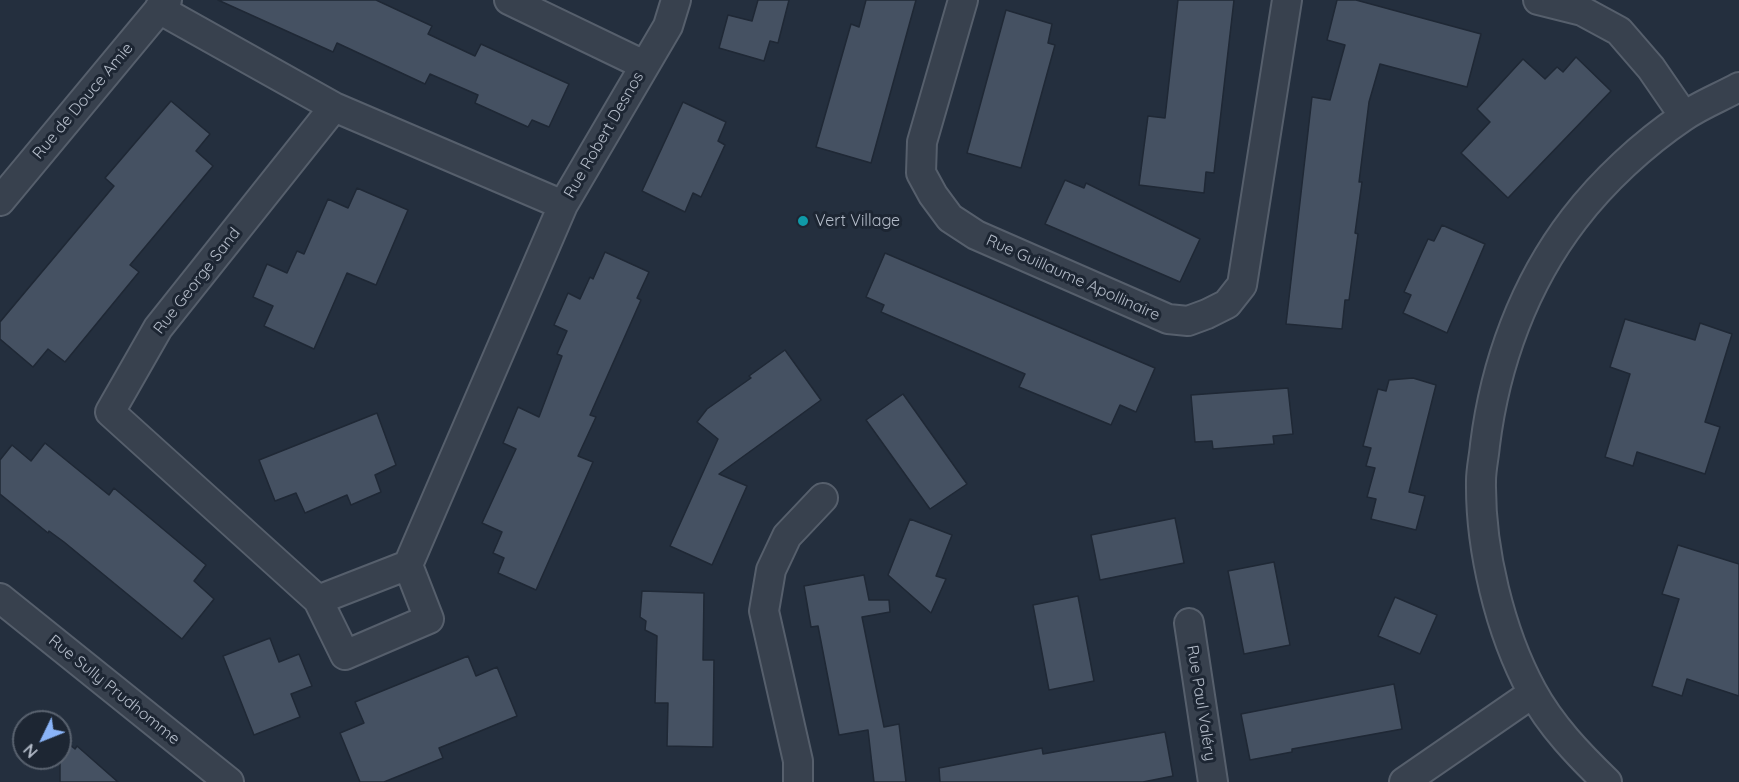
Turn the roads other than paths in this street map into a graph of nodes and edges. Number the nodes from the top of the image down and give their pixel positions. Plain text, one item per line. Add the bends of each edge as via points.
1 (509, 0) edge
2 (676, 0) edge
3 (963, 0) edge
4 (1287, 0) edge
5 (1538, 0) edge
6 (163, 5) edge
7 (644, 65) junction
8 (1739, 87) edge
9 (334, 107) junction
10 (1684, 116) junction
11 (0, 201) edge
12 (563, 205) junction
13 (824, 498) dead end
14 (408, 565) junction
15 (0, 598) edge
16 (318, 600) junction
17 (1189, 623) dead end
18 (1533, 693) junction
19 (229, 782) edge
20 (798, 782) edge
21 (1213, 782) edge
22 (1404, 782) edge
23 (1607, 782) edge

1 - 7 street, Rue Robert Desnos
2 - 7 street, Rue Robert Desnos via 668,26
3 - 4 street, Rue Guillaume Apollinaire via 922,142 921,172 933,195 950,218 976,235 1167,320 1188,321 1227,304 1242,285
5 - 10 street via 1581,11 1619,31
6 - 9 street
6 - 11 street, Rue de Douce Amie
7 - 12 street, Rue Robert Desnos
8 - 10 street
9 - 12 street
9 - 16 street, Rue George Sand via 158,328 110,412
10 - 18 street via 1610,178 1574,219 1541,268 1517,318 1498,372 1481,481 1485,531 1495,594 1513,651
12 - 14 street
13 - 20 street via 787,536 771,570 764,611 798,761
14 - 16 street
14 - 16 street, Rue George Sand via 429,618 345,655
15 - 19 street, Rue Sully Prudhomme
17 - 21 street, Rue Paul Valéry
18 - 22 street
18 - 23 street via 1569,744

